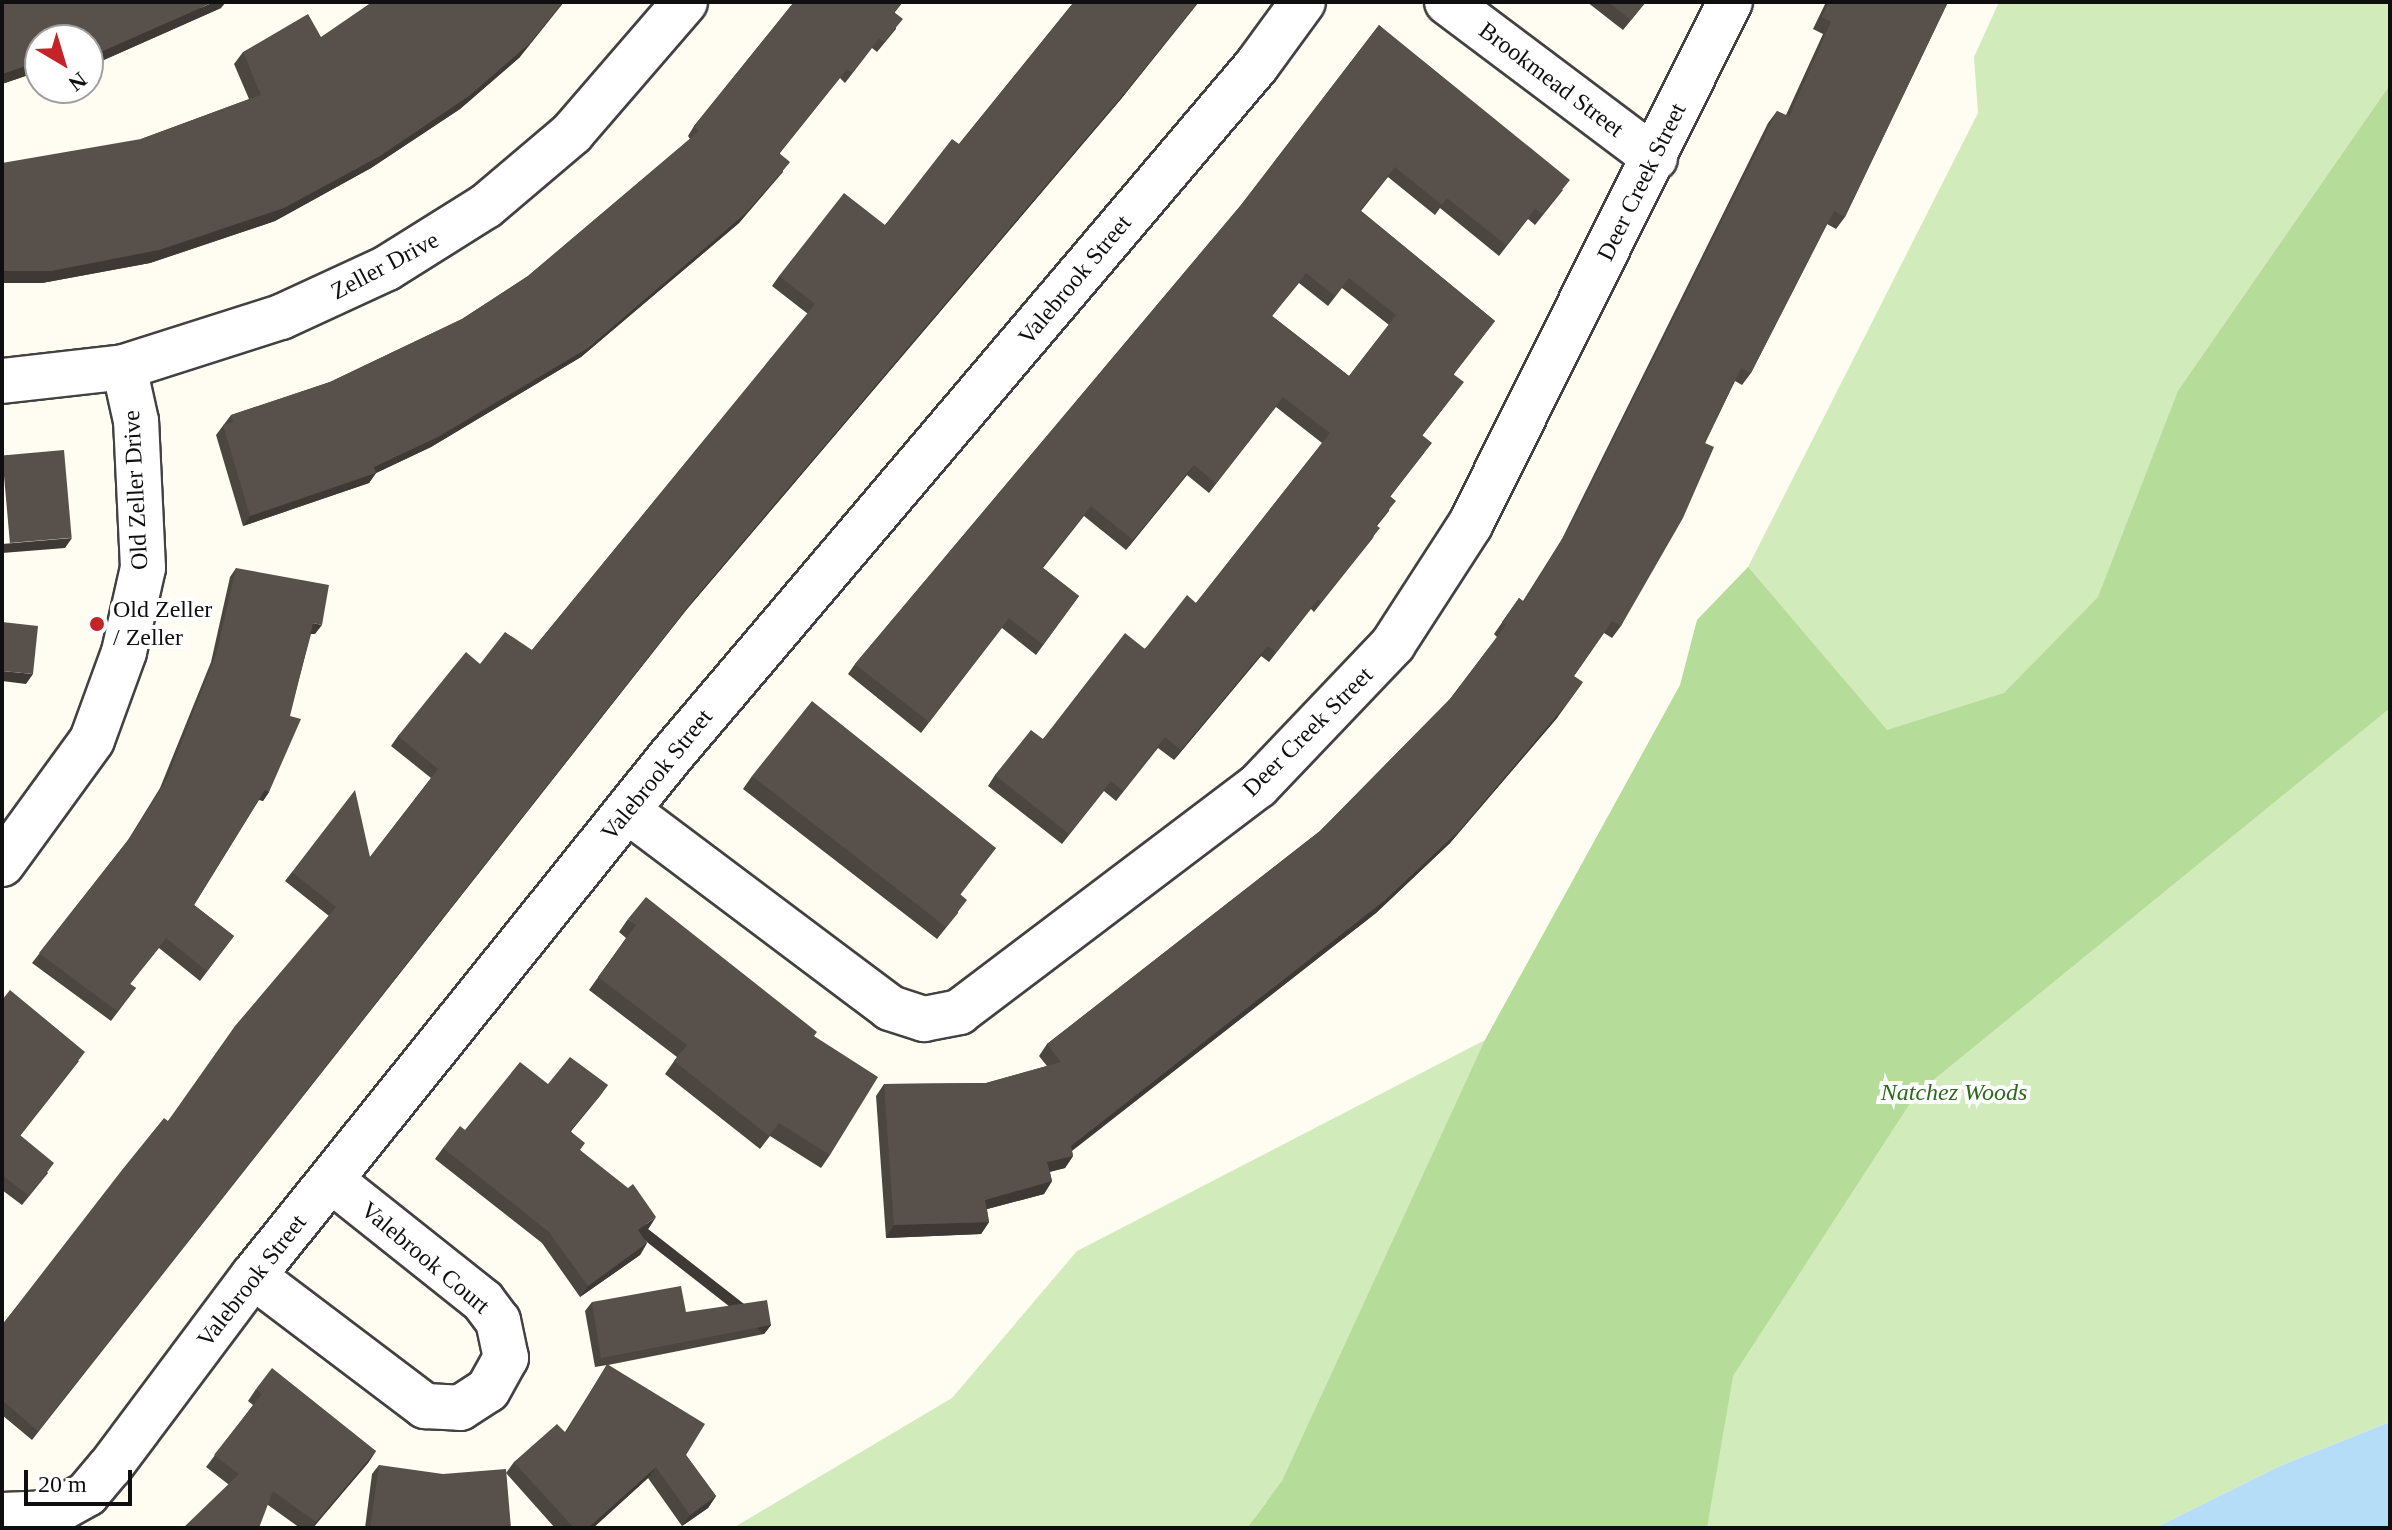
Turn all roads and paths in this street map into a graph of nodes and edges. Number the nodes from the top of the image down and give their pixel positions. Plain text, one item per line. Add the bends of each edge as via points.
1 (685, 2) edge
2 (1303, 2) edge
3 (1447, 2) edge
4 (1730, 2) edge
5 (1655, 158) junction
6 (124, 367) junction
7 (2, 381) edge
8 (628, 811) junction
9 (2, 864) edge
10 (332, 1181) junction
11 (253, 1276) junction
12 (2, 1515) edge

1 - 6 street, Zeller Drive via 572,133 486,206 438,238 281,317
2 - 8 street, Valebrook Street via 1257,65
3 - 5 street, Brookmead Street
4 - 5 street, Deer Creek Street
5 - 8 street, Deer Creek Street via 1470,525 1393,644 1258,786 959,1012 924,1019 890,1008
6 - 7 street, Zeller Drive
6 - 9 street, Old Zeller Drive via 136,421 143,568 124,652 92,740
8 - 10 street, Valebrook Street
10 - 11 street, Valebrook Street
10 - 11 street, Valebrook Court via 483,1301 498,1321 506,1358 488,1390 460,1408 425,1406
11 - 12 street, Valebrook Street via 87,1494 53,1513

